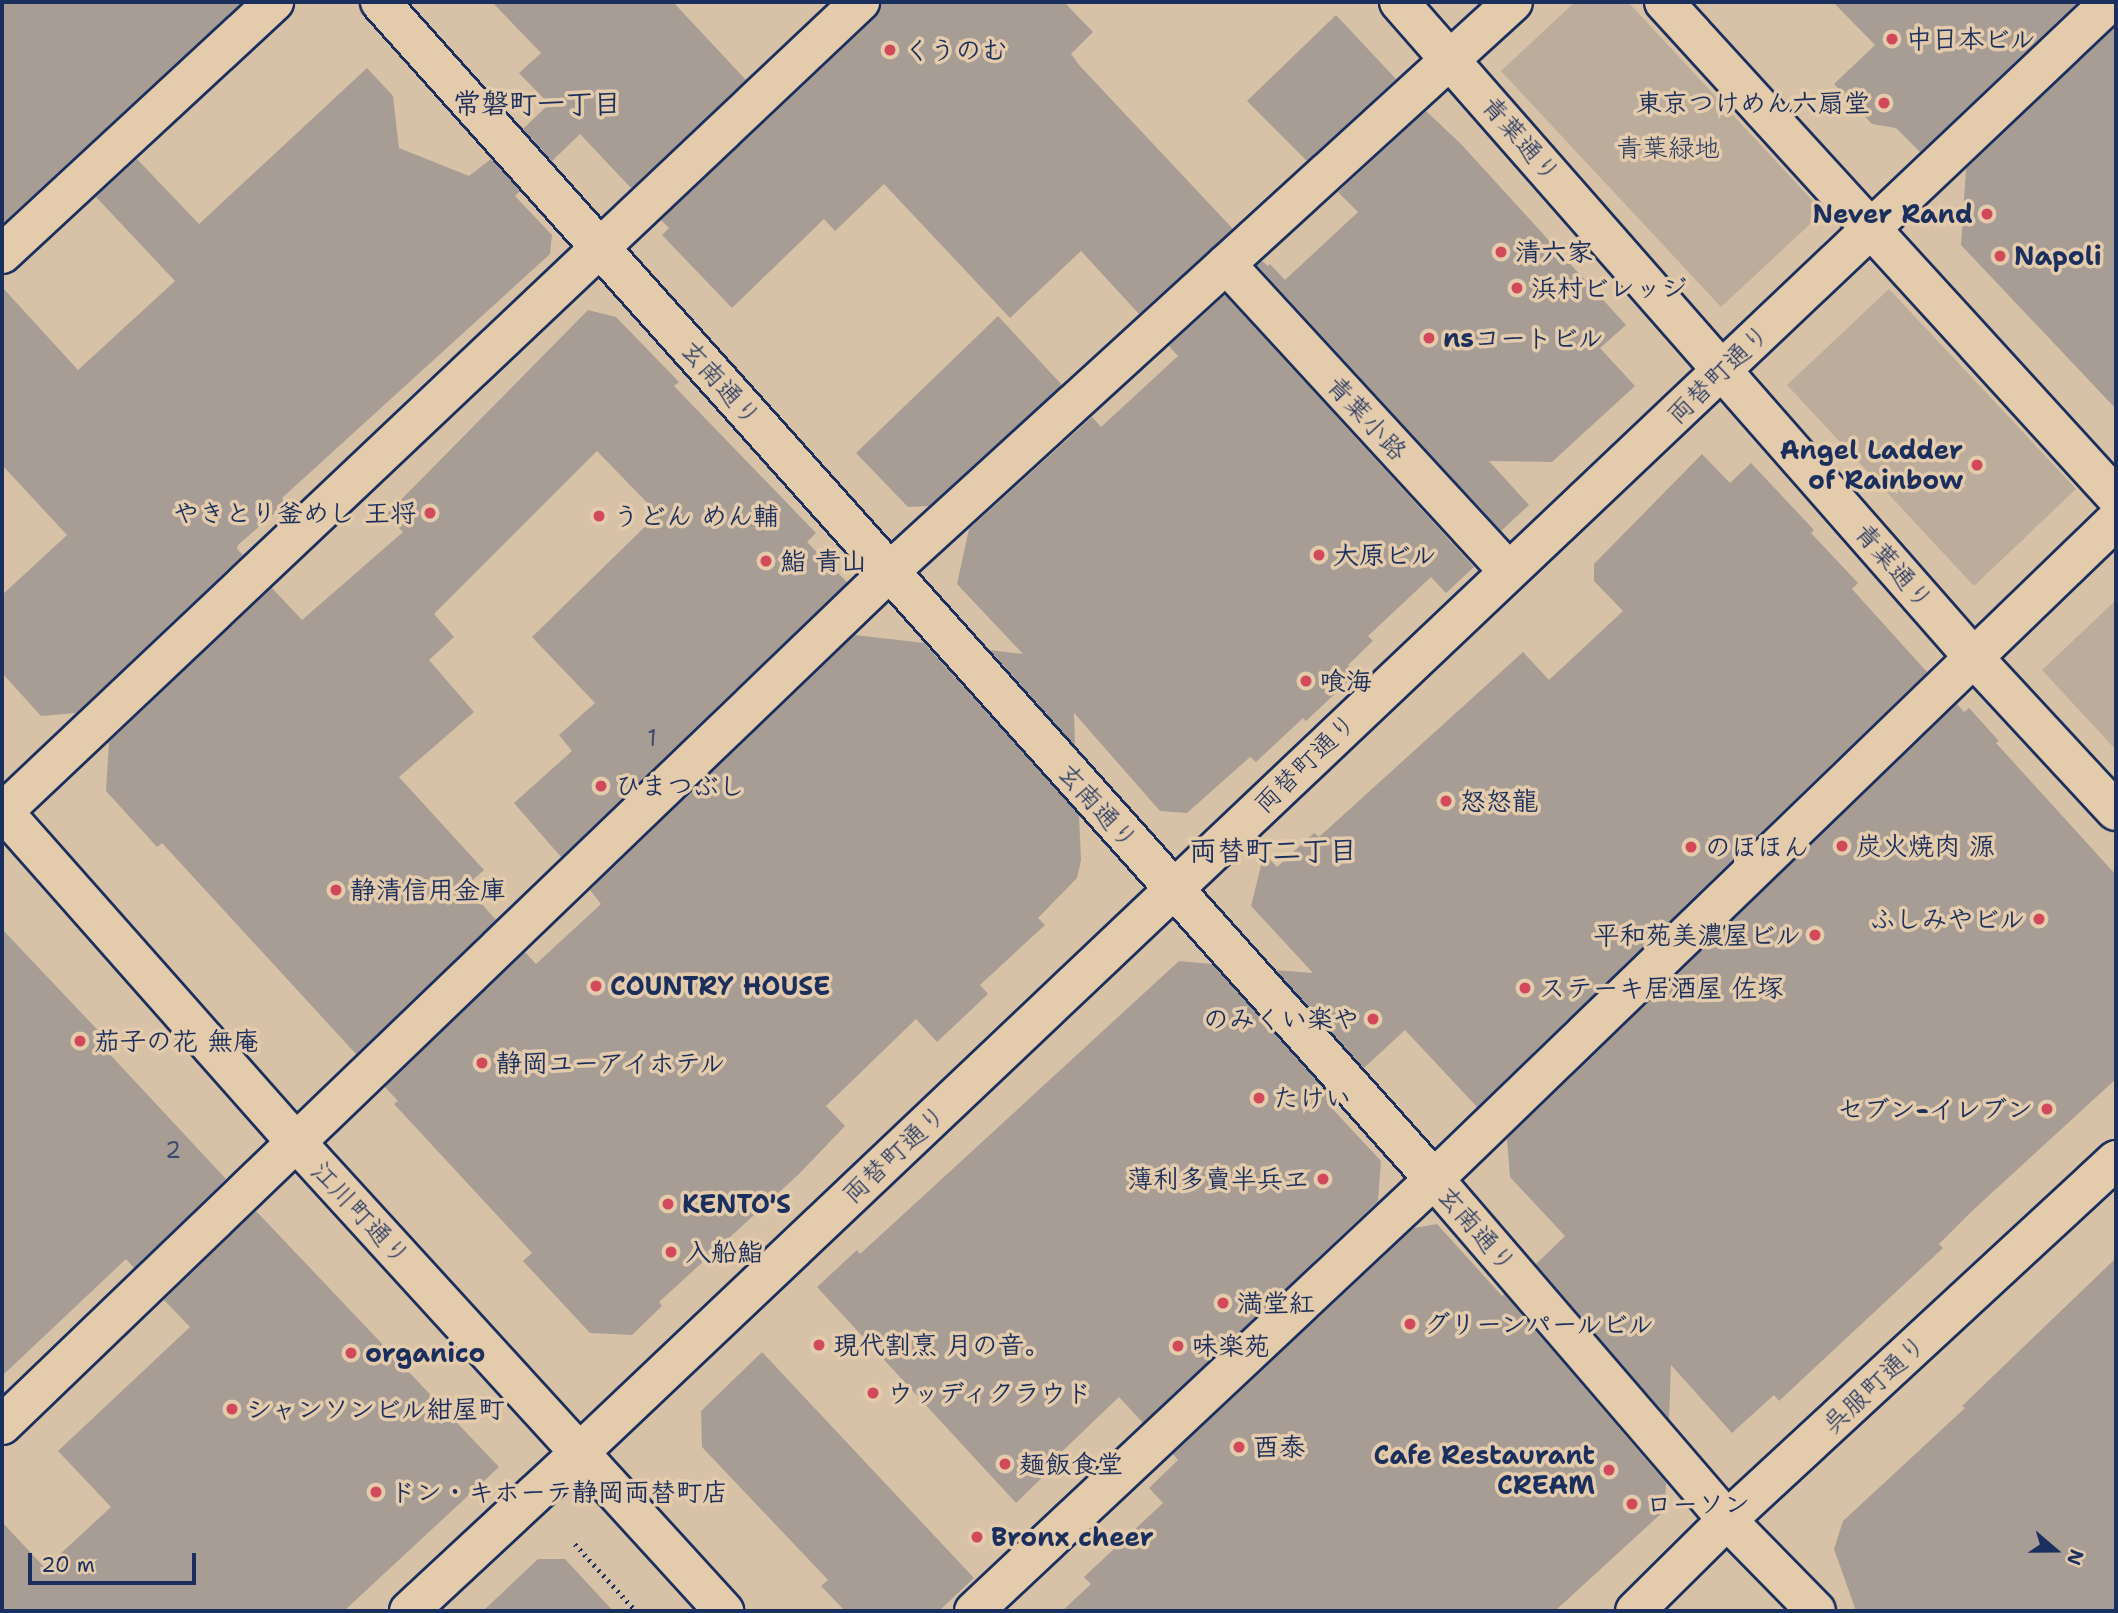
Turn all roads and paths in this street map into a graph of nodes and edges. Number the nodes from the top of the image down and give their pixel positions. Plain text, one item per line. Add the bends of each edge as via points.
1 (274, 2) edge
2 (380, 2) edge
3 (860, 2) edge
4 (1399, 2) edge
5 (1513, 2) edge
6 (1664, 2) edge
7 (2110, 2) edge
8 (1452, 60) junction
9 (1868, 229) junction
10 (599, 247) junction
11 (2, 254) edge
12 (1226, 264) junction
13 (1723, 370) junction
14 (2116, 497) edge
15 (2116, 520) edge
16 (1508, 571) junction
17 (889, 572) junction
18 (1975, 659) junction
19 (2, 811) edge
20 (2116, 811) edge
21 (1173, 890) junction
22 (297, 1143) junction
23 (2116, 1160) edge
24 (1434, 1179) junction
25 (2, 1425) edge
26 (580, 1452) junction
27 (1727, 1520) junction
28 (575, 1544) dead end
29 (409, 1611) edge
30 (636, 1611) edge
31 (724, 1611) edge
32 (974, 1611) edge
33 (1635, 1611) edge
34 (1816, 1611) edge

1 - 11 street
2 - 10 street, 玄南通り
3 - 10 street
4 - 8 street, 青葉通り
5 - 8 street
6 - 9 street
7 - 9 street, 両替町通り
8 - 12 street
8 - 13 street, 青葉通り
9 - 13 street, 両替町通り
9 - 14 street
10 - 17 street, 玄南通り
10 - 19 street
12 - 16 street, 青葉小路
12 - 17 street
13 - 16 street, 両替町通り
13 - 18 street, 青葉通り
15 - 18 street
16 - 21 street, 両替町通り
17 - 21 street, 玄南通り
17 - 22 street
18 - 20 street, 青葉通り
18 - 24 street
19 - 22 street, 江川町通り
21 - 24 street, 玄南通り
21 - 26 street, 両替町通り
22 - 25 street
22 - 26 street, 江川町通り
23 - 27 street, 呉服町通り
24 - 27 street, 玄南通り
24 - 32 street
26 - 29 street, 両替町通り
26 - 31 street, 江川町通り
27 - 33 street, 呉服町通り
27 - 34 street, 玄南通り
28 - 30 path

